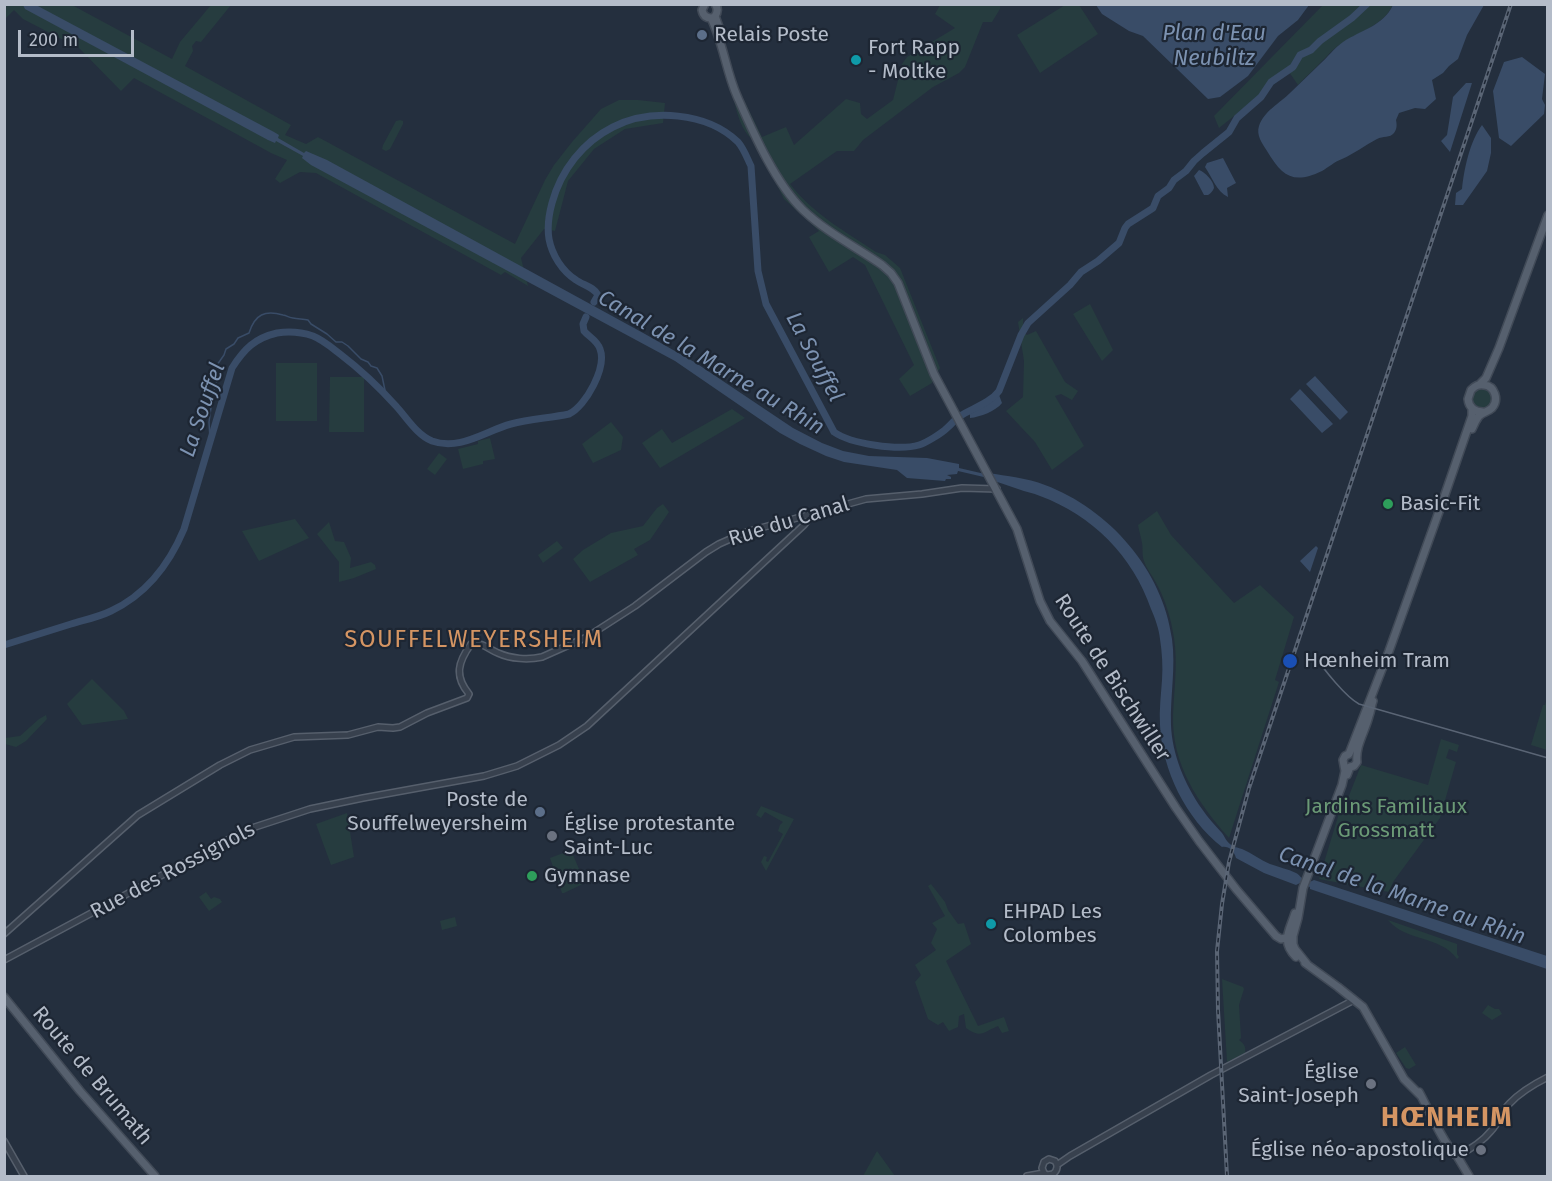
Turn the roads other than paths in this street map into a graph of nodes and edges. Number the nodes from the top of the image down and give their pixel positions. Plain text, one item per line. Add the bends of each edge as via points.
1 (715, 4) edge
2 (704, 5) edge
3 (713, 17) junction
4 (1548, 215) edge
5 (1499, 348) junction
6 (1479, 384) junction
7 (1489, 386) junction
8 (1472, 408) junction
9 (1483, 412) junction
10 (1458, 457) junction
11 (997, 489) junction
12 (810, 514) junction
13 (1352, 755) junction
14 (1348, 766) junction
15 (4, 934) edge
16 (1289, 935) junction
17 (4, 960) edge
18 (4, 997) edge
19 (1354, 1000) junction
20 (1548, 1077) edge
21 (4, 1141) edge
22 (1457, 1156) junction
23 (1056, 1163) junction
24 (1043, 1170) junction
25 (24, 1176) edge
26 (155, 1176) edge
27 (1028, 1176) edge
28 (1469, 1176) edge

1 - 3 main road via 718,10
2 - 3 main road via 703,14
3 - 11 main road, Route de Bischwiller via 743,108 775,172 796,203 818,223 893,276 931,367
4 - 5 main road
5 - 6 main road via 1486,378
5 - 7 main road
6 - 7 main road
6 - 8 main road via 1469,393
7 - 9 main road via 1496,399
8 - 9 main road
8 - 10 main road
9 - 10 main road
10 - 13 main road via 1428,552
11 - 12 street, Rue du Canal via 962,488 866,499
11 - 16 main road, Route de Bischwiller via 1019,533 1045,613 1058,633 1085,666 1199,841 1271,929
12 - 15 street, Rue du Canal via 719,544 607,625 542,657 520,658 471,644 460,662 459,678 469,694 467,698 400,727 285,739 220,765 138,815
12 - 17 street, Rue des Rossignols via 804,525 587,726 559,745 511,768 469,780 349,801 250,829
13 - 14 main road via 1343,760
13 - 14 main road via 1357,762
14 - 16 main road
16 - 19 main road via 1307,964
18 - 26 main road, Route de Brumath
19 - 22 main road via 1363,1007 1406,1081 1420,1095
19 - 23 street
20 - 22 street via 1518,1095 1501,1113 1491,1132
21 - 25 street
22 - 28 main road
23 - 24 street via 1046,1160
23 - 24 street via 1053,1174
24 - 27 street

